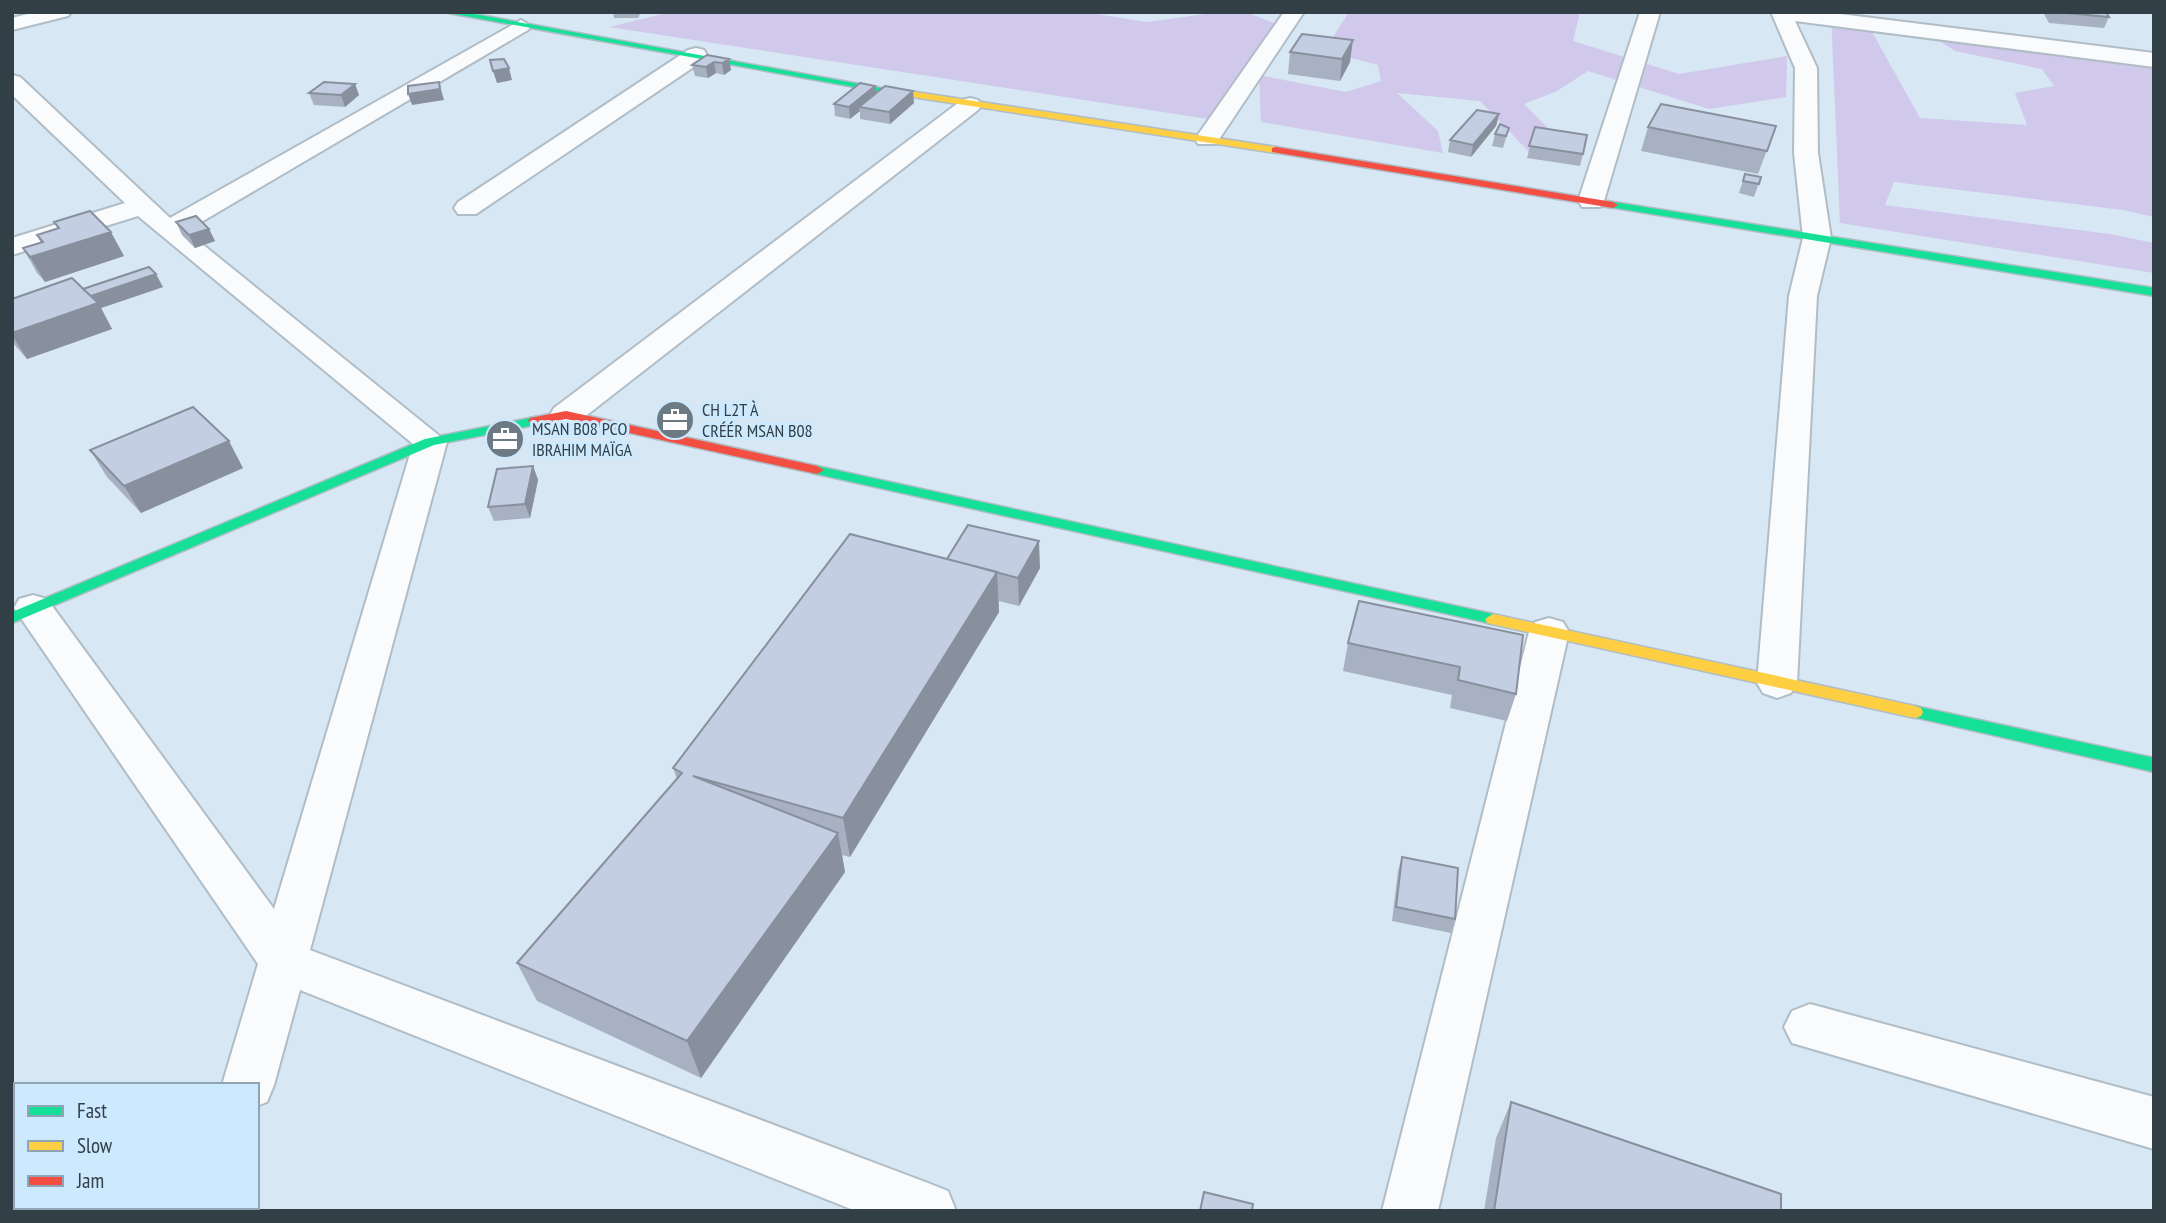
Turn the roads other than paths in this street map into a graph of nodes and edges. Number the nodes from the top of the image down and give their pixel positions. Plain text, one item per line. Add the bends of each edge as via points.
1 (61, 12) edge
2 (447, 12) edge
3 (1294, 12) edge
4 (1650, 12) edge
5 (1781, 12) edge
6 (1975, 12) edge
7 (12, 24) edge
8 (521, 26) junction
9 (1985, 38) junction
10 (696, 55) junction
11 (2154, 60) edge
12 (12, 82) edge
13 (970, 105) junction
14 (1208, 139) junction
15 (1591, 201) junction
16 (143, 206) junction
17 (467, 208) dead end
18 (168, 230) junction
19 (1817, 238) junction
20 (12, 247) edge
21 (2154, 292) edge
22 (566, 415) junction
23 (430, 442) junction
24 (23, 613) edge
25 (1549, 632) junction
26 (1777, 683) junction
27 (2154, 765) edge
28 (284, 962) junction
29 (1810, 1027) dead end
30 (249, 1083) edge
31 (2154, 1123) edge
32 (928, 1211) edge
33 (1410, 1211) edge

1 - 7 street
2 - 8 street
3 - 14 street
4 - 15 street
5 - 9 street
5 - 19 street via 1806,68 1806,153
6 - 9 street
8 - 10 street
8 - 18 street
9 - 11 street
10 - 13 street
10 - 17 street
12 - 16 street
13 - 14 street
13 - 22 street
14 - 15 street
15 - 19 street
16 - 18 street
16 - 20 street
18 - 23 street
19 - 21 street
19 - 26 street via 1803,296
22 - 23 street
22 - 25 street
23 - 24 street
23 - 28 street
24 - 28 street
25 - 26 street
25 - 33 street
26 - 27 street
28 - 30 street
28 - 32 street
29 - 31 street

